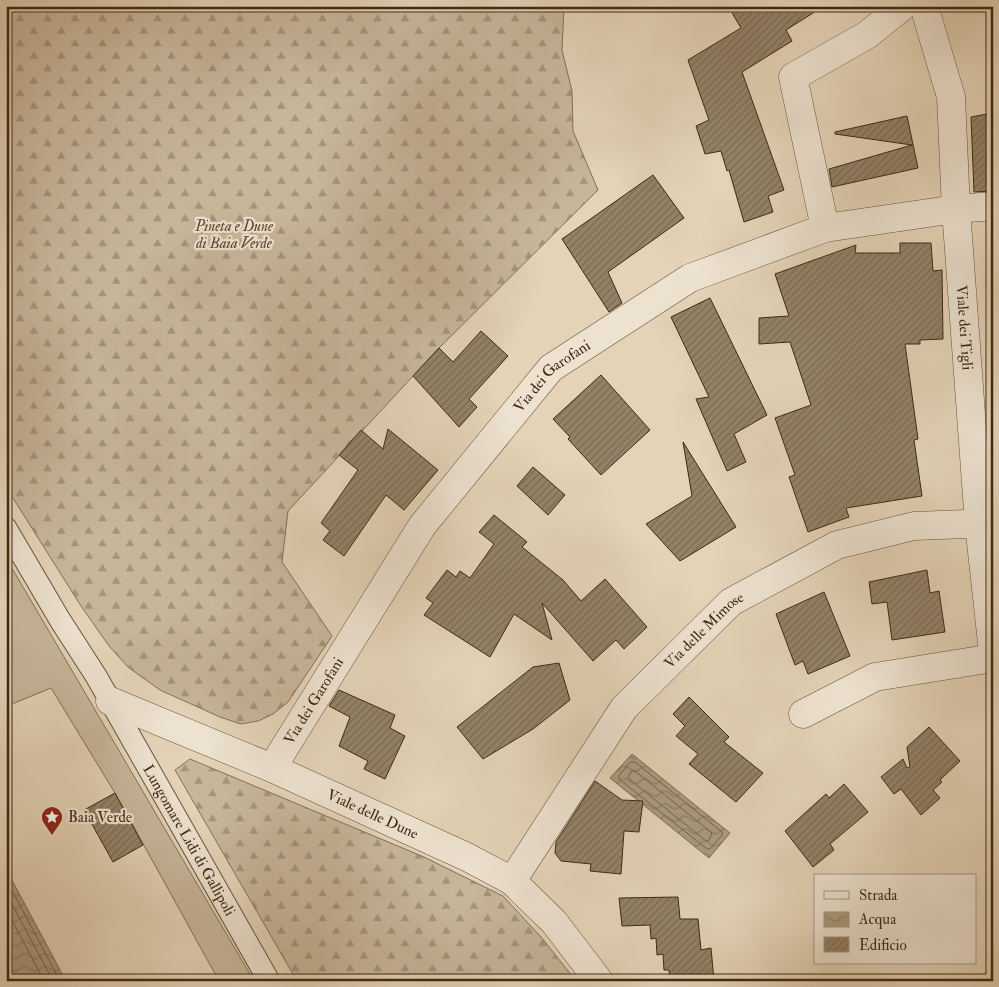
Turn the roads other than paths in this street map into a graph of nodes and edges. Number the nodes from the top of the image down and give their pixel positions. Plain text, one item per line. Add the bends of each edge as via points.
1 (903, 6) edge
2 (924, 6) edge
3 (993, 206) edge
4 (956, 209) junction
5 (825, 228) junction
6 (986, 524) edge
7 (6, 528) edge
8 (993, 652) edge
9 (993, 658) edge
10 (110, 701) junction
11 (803, 714) dead end
12 (272, 768) junction
13 (512, 881) junction
14 (269, 981) edge
15 (599, 981) edge

1 - 5 street via 867,35 793,77
2 - 4 street, Viale dei Tigli via 952,97
3 - 4 street, Via dei Garofani
4 - 5 street, Via dei Garofani
4 - 6 street, Viale dei Tigli
5 - 12 street, Via dei Garofani via 690,278 552,368 422,526
6 - 8 street, Viale dei Tigli
6 - 13 street, Via delle Mimose via 914,526 837,545 731,602 624,708
7 - 10 street, Lungomare Lidi di Gallipoli
9 - 11 street via 875,677
10 - 12 street, Viale delle Dune
10 - 14 street, Lungomare Lidi di Gallipoli
12 - 13 street, Viale delle Dune via 467,856
13 - 15 street, Viale delle Dune via 554,922

